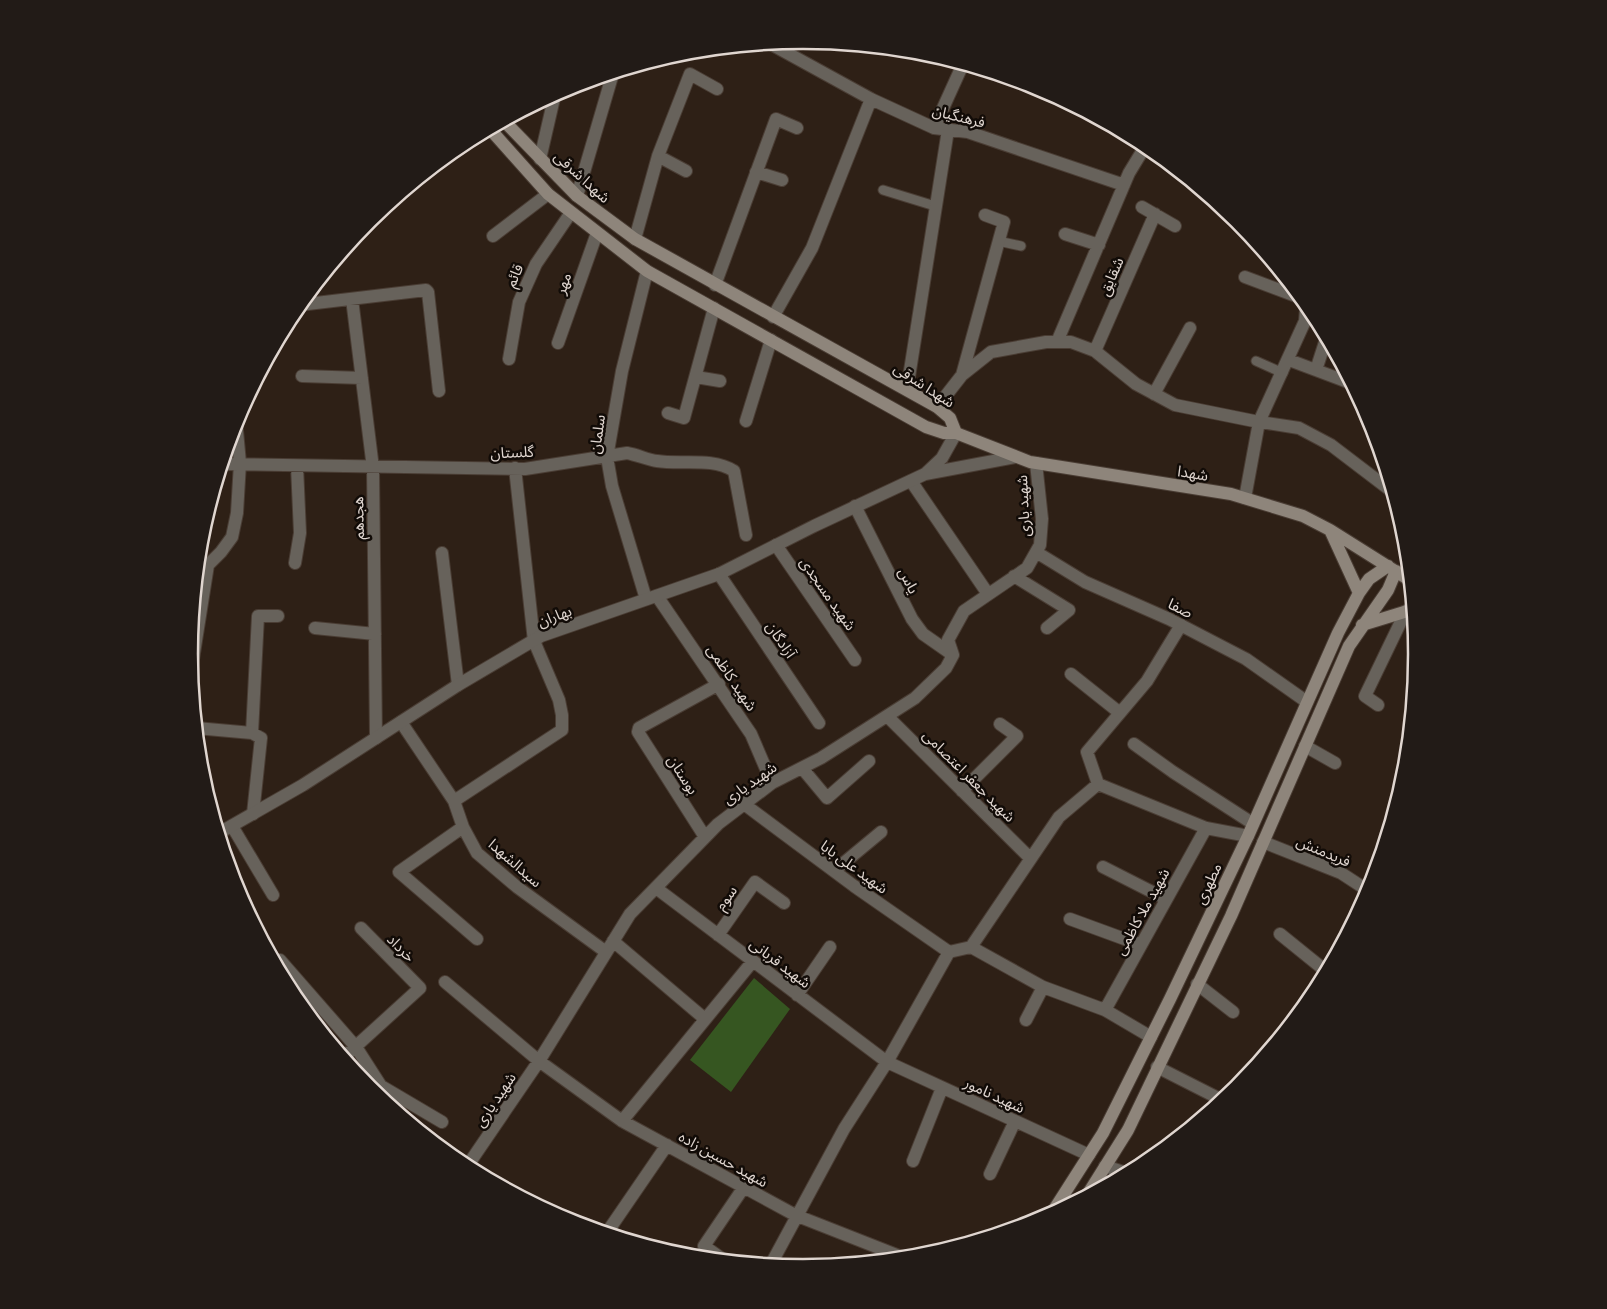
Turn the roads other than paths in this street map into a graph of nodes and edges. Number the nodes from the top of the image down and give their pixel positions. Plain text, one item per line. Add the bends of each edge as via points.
1 (781, 50) edge
2 (961, 69) edge
3 (611, 80) edge
4 (717, 89) dead end
5 (871, 99) junction
6 (553, 104) edge
7 (509, 126) edge
8 (797, 128) dead end
9 (934, 128) junction
10 (948, 130) junction
11 (495, 134) edge
12 (1142, 152) edge
13 (658, 156) junction
14 (540, 159) junction
15 (686, 171) dead end
16 (756, 172) junction
17 (782, 180) dead end
18 (1124, 185) junction
19 (883, 190) dead end
20 (548, 194) junction
21 (577, 196) junction
22 (935, 206) junction
23 (1142, 207) dead end
24 (570, 214) junction
25 (1155, 214) junction
26 (985, 215) dead end
27 (1175, 226) dead end
28 (597, 233) junction
29 (1065, 234) dead end
30 (493, 236) dead end
31 (635, 239) junction
32 (998, 241) junction
33 (1021, 246) dead end
34 (1099, 246) junction
35 (647, 271) junction
36 (1245, 277) dead end
37 (715, 285) junction
38 (1289, 293) edge
39 (352, 299) junction
40 (310, 304) edge
41 (714, 308) junction
42 (1305, 316) edge
43 (773, 317) junction
44 (1190, 328) dead end
45 (771, 340) junction
46 (1057, 342) junction
47 (558, 343) dead end
48 (1323, 345) edge
49 (1095, 350) junction
50 (508, 360) dead end
51 (1289, 360) junction
52 (1256, 361) dead end
53 (1316, 370) junction
54 (1283, 373) junction
55 (962, 375) junction
56 (302, 376) dead end
57 (696, 377) junction
58 (362, 378) junction
59 (1343, 380) edge
60 (720, 381) dead end
61 (903, 387) junction
62 (438, 391) dead end
63 (1154, 394) junction
64 (937, 408) junction
65 (668, 413) dead end
66 (746, 421) dead end
67 (1259, 422) junction
68 (956, 433) junction
69 (238, 439) edge
70 (607, 457) junction
71 (1016, 457) junction
72 (1036, 463) junction
73 (229, 464) edge
74 (240, 464) junction
75 (296, 466) junction
76 (373, 468) junction
77 (515, 468) junction
78 (925, 474) junction
79 (911, 480) junction
80 (1386, 488) edge
81 (1245, 498) junction
82 (855, 506) junction
83 (1330, 530) junction
84 (746, 535) dead end
85 (776, 545) junction
86 (1036, 552) junction
87 (442, 553) dead end
88 (295, 563) dead end
89 (1392, 568) junction
90 (719, 574) junction
91 (1014, 576) junction
92 (1404, 576) edge
93 (1359, 593) junction
94 (988, 594) junction
95 (651, 597) junction
96 (200, 608) edge
97 (1408, 611) edge
98 (1408, 614) edge
99 (278, 616) dead end
100 (1181, 625) junction
101 (1362, 625) junction
102 (315, 628) dead end
103 (1048, 628) dead end
104 (375, 634) junction
105 (534, 641) junction
106 (953, 655) junction
107 (855, 660) dead end
108 (1071, 674) dead end
109 (719, 684) junction
110 (458, 685) junction
111 (1307, 702) junction
112 (1378, 705) dead end
113 (1120, 713) junction
114 (887, 716) junction
115 (401, 722) junction
116 (819, 723) dead end
117 (1000, 724) dead end
118 (202, 729) edge
119 (252, 733) junction
120 (376, 738) junction
121 (1134, 744) dead end
122 (1305, 746) junction
123 (869, 761) dead end
124 (1335, 763) dead end
125 (802, 768) junction
126 (772, 783) junction
127 (1098, 784) junction
128 (962, 791) junction
129 (454, 801) junction
130 (744, 804) junction
131 (253, 814) junction
132 (1252, 823) junction
133 (232, 826) junction
134 (463, 827) junction
135 (1206, 828) junction
136 (224, 831) edge
137 (881, 832) dead end
138 (1248, 836) junction
139 (705, 837) junction
140 (1263, 842) junction
141 (1030, 858) junction
142 (1103, 867) dead end
143 (834, 871) junction
144 (1363, 887) edge
145 (656, 888) junction
146 (273, 895) dead end
147 (1166, 899) junction
148 (784, 903) dead end
149 (1070, 919) dead end
150 (361, 928) dead end
151 (1280, 934) dead end
152 (718, 935) junction
153 (477, 938) dead end
154 (613, 941) junction
155 (1141, 945) junction
156 (830, 947) dead end
157 (971, 947) junction
158 (606, 952) junction
159 (949, 952) junction
160 (753, 961) junction
161 (283, 963) edge
162 (1321, 968) edge
163 (445, 982) dead end
164 (1197, 984) junction
165 (1043, 987) junction
166 (797, 995) junction
167 (1105, 1010) junction
168 (1233, 1012) dead end
169 (705, 1019) junction
170 (1026, 1020) dead end
171 (1151, 1037) junction
172 (356, 1047) junction
173 (348, 1054) edge
174 (539, 1061) junction
175 (887, 1062) junction
176 (1157, 1067) junction
177 (942, 1088) junction
178 (1217, 1097) edge
179 (622, 1121) junction
180 (1015, 1121) junction
181 (442, 1122) dead end
182 (667, 1145) junction
183 (1089, 1155) junction
184 (471, 1161) edge
185 (913, 1161) dead end
186 (1105, 1166) junction
187 (1119, 1171) edge
188 (990, 1174) dead end
189 (1093, 1186) edge
190 (744, 1187) junction
191 (1058, 1204) edge
192 (796, 1215) junction
193 (610, 1228) edge
194 (715, 1254) edge
195 (892, 1254) edge
196 (773, 1259) edge

1 - 5 street, فرهنگیان
2 - 9 street
3 - 21 street
4 - 13 street via 690,74
5 - 9 street, فرهنگیان
5 - 43 street via 812,248
6 - 14 street
7 - 14 main road, شهدا شرقی
8 - 16 street via 776,119
9 - 10 street, فرهنگیان
10 - 18 street, فرهنگیان via 968,132
10 - 22 street
11 - 20 main road
12 - 18 street
13 - 15 street
13 - 31 street
14 - 21 main road, شهدا شرقی
16 - 17 street
16 - 37 street
18 - 34 street
19 - 22 lane
20 - 24 main road
20 - 30 street
21 - 31 main road, شهدا شرقی
22 - 61 street via 908,377
23 - 25 street
24 - 28 main road
24 - 50 street, قائم via 536,264 519,302
25 - 27 street
25 - 49 street, شقایق
26 - 32 street via 1004,222
28 - 35 main road
28 - 47 street, مهر
29 - 34 street
31 - 37 main road, شهدا شرقی
32 - 33 lane
32 - 55 street
34 - 46 street
35 - 41 main road
35 - 70 street, سلمان via 622,371
36 - 38 street
37 - 43 main road, شهدا شرقی
39 - 40 street
39 - 58 street, هجدهم
39 - 62 street via 421,290 428,292
41 - 45 main road
41 - 57 street
42 - 51 street
43 - 61 main road, شهدا شرقی
44 - 63 street
45 - 66 street
45 - 68 main road via 926,427
46 - 49 street via 1071,342
46 - 55 street via 991,352
48 - 53 street
49 - 63 street via 1136,384
51 - 53 street
51 - 54 street
52 - 54 lane
53 - 59 street
54 - 67 street
55 - 64 street
56 - 58 street
57 - 60 street
57 - 65 street via 684,418
58 - 76 street, هجدهم
61 - 64 main road, شهدا شرقی
63 - 67 street via 1175,405
64 - 68 main road, شهدا شرقی via 950,418
67 - 80 street via 1298,428 1330,445
67 - 81 street
68 - 71 main road, شهدا
68 - 78 street via 942,458
69 - 74 street
70 - 77 street, گلستان
70 - 84 street, گلستان via 627,453 656,461 726,466 734,471
70 - 95 street, سلمان via 612,486
71 - 72 main road, شهدا
71 - 78 street
72 - 81 main road, شهدا
72 - 86 street, شهید یاری via 1042,519 1040,545
73 - 74 street, گلستان
74 - 75 street, گلستان
74 - 96 street via 232,537 208,565
75 - 76 street, گلستان
75 - 88 street via 300,533
76 - 77 street, گلستان
76 - 104 street, هجدهم
77 - 105 street
78 - 79 street, بهاران
79 - 82 street, بهاران
79 - 94 street
81 - 83 main road, شهدا via 1303,516
82 - 85 street, بهاران
82 - 106 street, یاس via 912,620 923,634
83 - 89 main road, شهدا
83 - 93 main road
85 - 90 street, بهاران
85 - 107 street, شهید مسجدی
86 - 91 street, شهید یاری via 1027,568
86 - 100 street, صفا via 1085,582
87 - 110 street
89 - 92 main road, شهدا
89 - 93 main road, مطهری via 1369,579
89 - 101 main road via 1388,590
90 - 95 street, بهاران
90 - 116 street, آزادگان
91 - 94 street, شهید یاری
91 - 103 street via 1069,610
93 - 111 main road, مطهری
94 - 106 street, شهید یاری via 964,611 955,626 948,640
95 - 105 street, بهاران
95 - 109 street, شهید کاظمی
97 - 101 main road
98 - 112 street via 1365,696
99 - 119 street via 258,616
100 - 111 street, صفا via 1246,659
100 - 113 street via 1147,681
101 - 122 main road via 1349,646
102 - 104 street
104 - 120 street, هجدهم
105 - 110 street, بهاران
105 - 129 street via 559,700 562,730
106 - 114 street, شهید یاری via 946,668 915,698
108 - 113 street
109 - 126 street, شهید کاظمی via 751,734
109 - 139 street, بوستان via 639,728 638,732
110 - 115 street, بهاران
111 - 132 main road, مطهری
113 - 127 street via 1087,752
114 - 125 street, شهید یاری
114 - 128 street, شهید جعفر اعتصامی
115 - 120 street, بهاران
115 - 129 street, سیدالشهدا
117 - 128 street via 1017,736
118 - 119 street
119 - 131 street via 261,738
120 - 131 street, بهاران via 304,786
121 - 132 street
122 - 124 street
122 - 140 main road
123 - 125 street via 827,798
125 - 126 street, شهید یاری
126 - 130 street, شهید یاری
127 - 135 street, فریدمنش
127 - 141 street via 1059,817
128 - 141 street, شهید جعفر اعتصامی
129 - 134 street, سیدالشهدا
130 - 139 street, شهید یاری
130 - 143 street, شهید علی بابا
131 - 133 street, بهاران
132 - 138 main road, مطهری
133 - 136 street, بهاران
133 - 146 street
134 - 153 street via 399,872
134 - 158 street, سیدالشهدا via 477,853 517,887
135 - 138 street, فریدمنش
135 - 147 street, شهید ملا کاظمی
137 - 143 street
138 - 140 street, فریدمنش
138 - 171 main road, مطهری
139 - 145 street, شهید یاری
140 - 144 street, فریدمنش via 1342,873
140 - 164 main road
141 - 157 street
142 - 147 street
143 - 159 street, شهید علی بابا
145 - 152 street, شهید قربانی
145 - 154 street, شهید یاری via 630,914
147 - 155 street, شهید ملا کاظمی
148 - 152 street, سوم via 755,882
149 - 155 street
150 - 172 street, خرداد via 420,988
151 - 162 street
152 - 160 street, شهید قربانی
154 - 158 street, شهید یاری
154 - 169 street
155 - 167 street, شهید ملا کاظمی
156 - 166 street
157 - 159 street
157 - 165 street
158 - 174 street, شهید یاری
159 - 175 street
160 - 166 street, شهید قربانی
160 - 169 street
161 - 172 street
163 - 174 street, شهید حسین زاده
164 - 168 street
164 - 176 main road
165 - 167 street
165 - 170 street
166 - 175 street, شهید قربانی
167 - 171 street
169 - 179 street
171 - 183 main road, مطهری
172 - 173 street
172 - 181 street via 381,1086
174 - 179 street, شهید حسین زاده
174 - 184 street, شهید یاری
175 - 177 street, شهید نامور
175 - 192 street via 844,1129
176 - 178 street
176 - 186 main road via 1128,1130
177 - 180 street, شهید نامور
177 - 185 street
179 - 182 street, شهید حسین زاده
180 - 183 street, شهید نامور
180 - 188 street
182 - 190 street, شهید حسین زاده
182 - 193 street
183 - 191 main road, مطهری
186 - 187 street
186 - 189 main road
190 - 192 street, شهید حسین زاده
190 - 194 street via 704,1246
192 - 195 street, شهید حسین زاده
192 - 196 street

